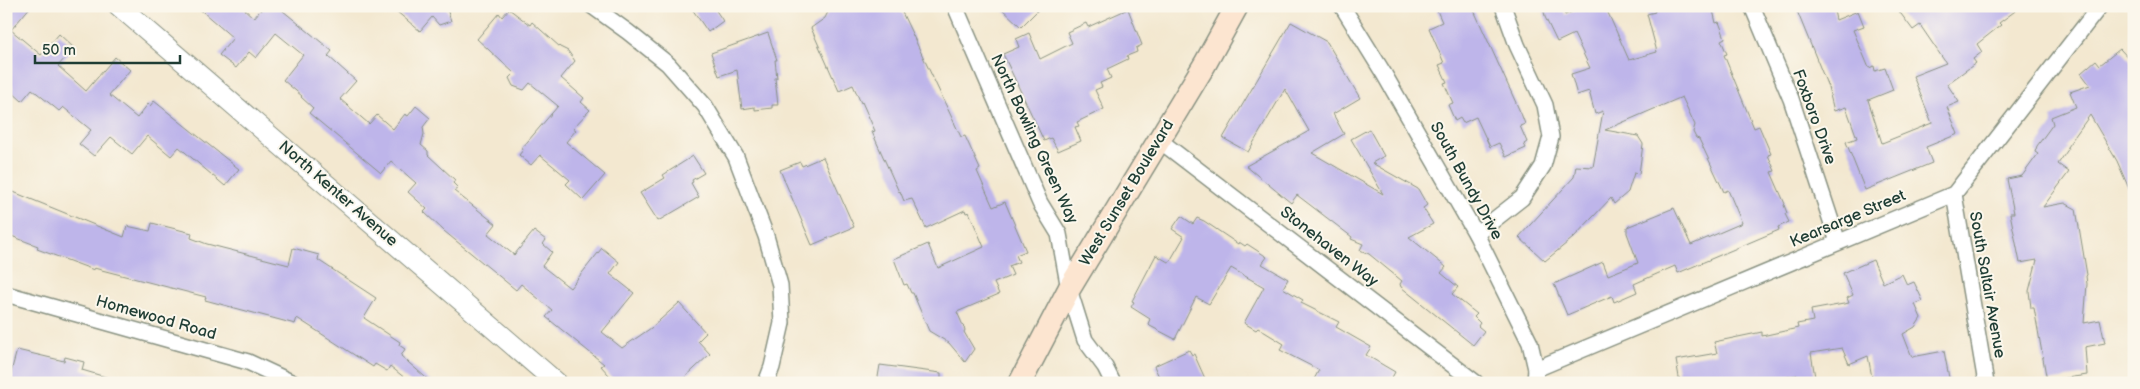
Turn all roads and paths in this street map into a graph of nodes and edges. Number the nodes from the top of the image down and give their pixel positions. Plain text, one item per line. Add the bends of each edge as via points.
1 (119, 6) edge
2 (592, 6) edge
3 (955, 6) edge
4 (1237, 6) edge
5 (1342, 6) edge
6 (1503, 6) edge
7 (1752, 6) edge
8 (2100, 6) edge
9 (1159, 140) junction
10 (1954, 194) junction
11 (1476, 234) junction
12 (1838, 242) junction
13 (1069, 289) junction
14 (6, 294) edge
15 (1535, 376) edge
16 (293, 383) edge
17 (557, 383) edge
18 (766, 383) edge
19 (1020, 383) edge
20 (1113, 383) edge
21 (1476, 383) edge
22 (1986, 383) edge

1 - 17 street, North Kenter Avenue
2 - 18 street via 668,64 705,106 736,157 766,236 780,285 782,323
3 - 13 street, North Bowling Green Way via 1040,203 1059,234
4 - 9 main road, West Sunset Boulevard
5 - 11 street, South Bundy Drive
6 - 11 street via 1545,105 1552,136 1543,166 1522,198
7 - 12 street, Foxboro Drive via 1791,99
8 - 10 street, Kearsarge Street
9 - 13 main road, West Sunset Boulevard
9 - 21 street, Stonehaven Way
10 - 12 street, Kearsarge Street
10 - 22 street, South Saltair Avenue
11 - 15 street, South Bundy Drive via 1530,343
12 - 15 street, Kearsarge Street
13 - 19 main road, West Sunset Boulevard
13 - 20 street, North Bowling Green Way via 1085,340
14 - 16 street, Homewood Road via 248,362

